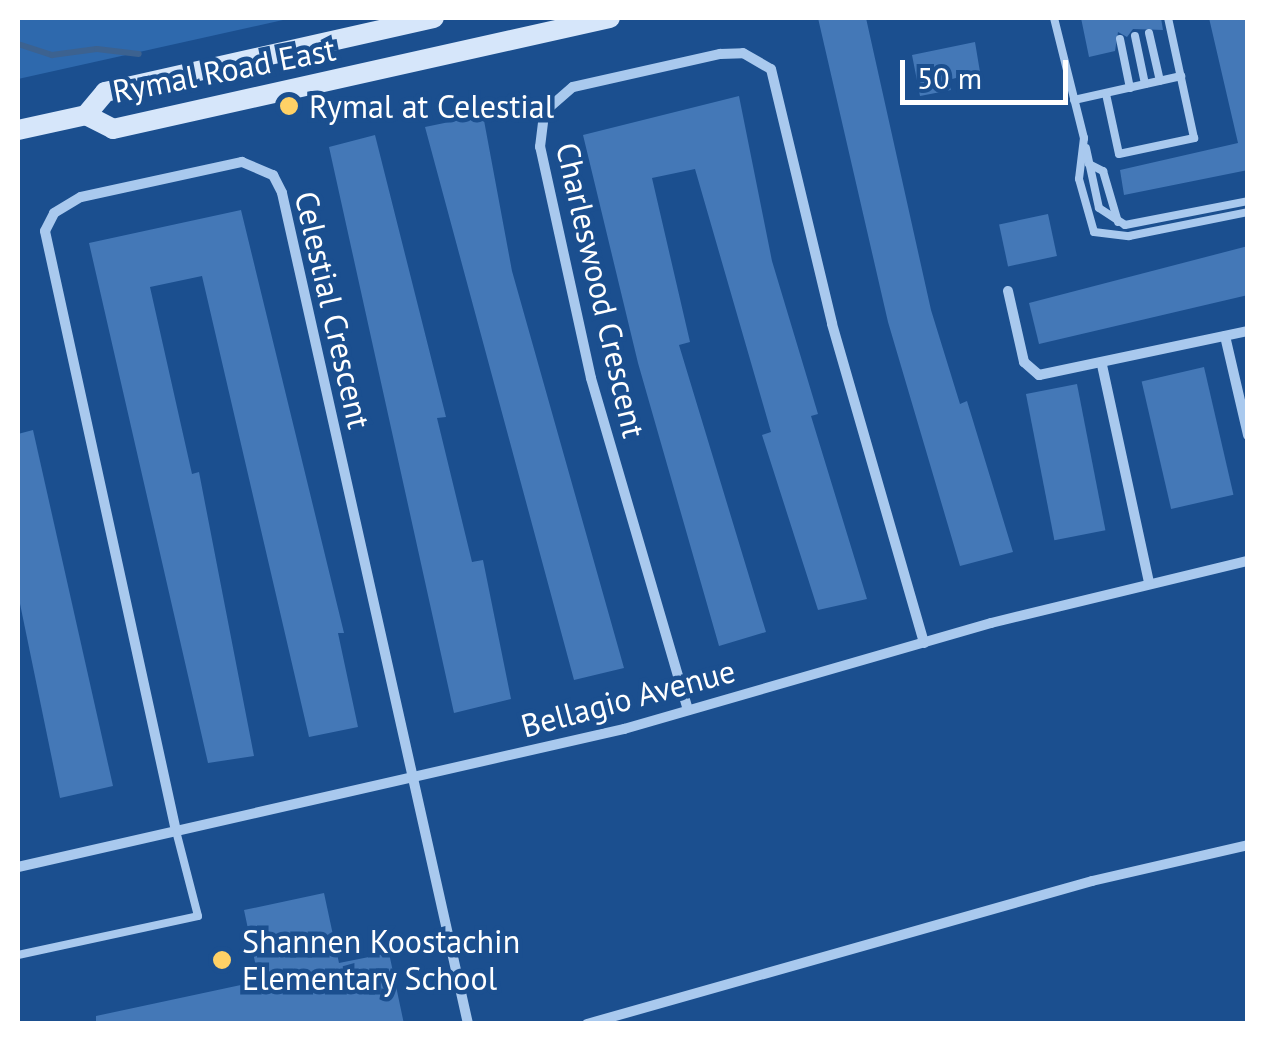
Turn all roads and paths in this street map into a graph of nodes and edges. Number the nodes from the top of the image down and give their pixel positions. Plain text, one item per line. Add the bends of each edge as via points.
1 (434, 18) edge
2 (610, 18) edge
3 (1054, 18) edge
4 (1168, 18) edge
5 (1149, 32) dead end
6 (1135, 36) dead end
7 (1120, 39) dead end
8 (1181, 76) junction
9 (1160, 80) junction
10 (1145, 84) junction
11 (1130, 88) junction
12 (1106, 94) junction
13 (1074, 100) junction
14 (86, 115) junction
15 (18, 130) edge
16 (1084, 138) junction
17 (1089, 164) junction
18 (1248, 201) edge
19 (1248, 212) edge
20 (1118, 222) junction
21 (1008, 292) dead end
22 (1248, 332) edge
23 (1225, 336) junction
24 (1102, 364) junction
25 (1248, 435) edge
26 (1248, 561) edge
27 (1149, 583) junction
28 (924, 643) junction
29 (688, 710) junction
30 (414, 777) junction
31 (176, 832) junction
32 (1248, 845) edge
33 (18, 866) edge
34 (18, 955) edge
35 (468, 1024) edge
36 (588, 1024) edge

1 - 14 main road, Rymal Road East via 105,92
2 - 14 main road, Rymal Road East via 113,129
3 - 13 lane
4 - 8 lane
5 - 9 lane
6 - 10 lane
7 - 11 lane
8 - 9 lane
8 - 12 lane via 1194,138 1119,154
9 - 10 lane
10 - 11 lane
11 - 12 lane
12 - 13 lane
13 - 16 lane
14 - 15 main road, Rymal Road East
16 - 17 lane
16 - 19 lane via 1079,178 1094,232 1108,239
17 - 20 lane via 1100,208
17 - 20 lane via 1103,172
18 - 20 lane
21 - 24 street via 1030,370 1054,376
22 - 23 street
23 - 24 street
23 - 25 street
24 - 27 street
26 - 27 street, Bellagio Avenue
27 - 28 street, Bellagio Avenue
28 - 29 street, Bellagio Avenue
28 - 29 street, Charleswood Crescent via 832,324 771,69 743,53 720,54 573,86 544,112 540,147 591,378
29 - 30 street, Bellagio Avenue
30 - 31 street, Bellagio Avenue
30 - 31 street, Celestial Crescent via 273,175 242,162 82,197 54,213 44,252
30 - 35 street
31 - 33 street, Bellagio Avenue
31 - 34 lane via 198,916
32 - 36 street via 1092,881

